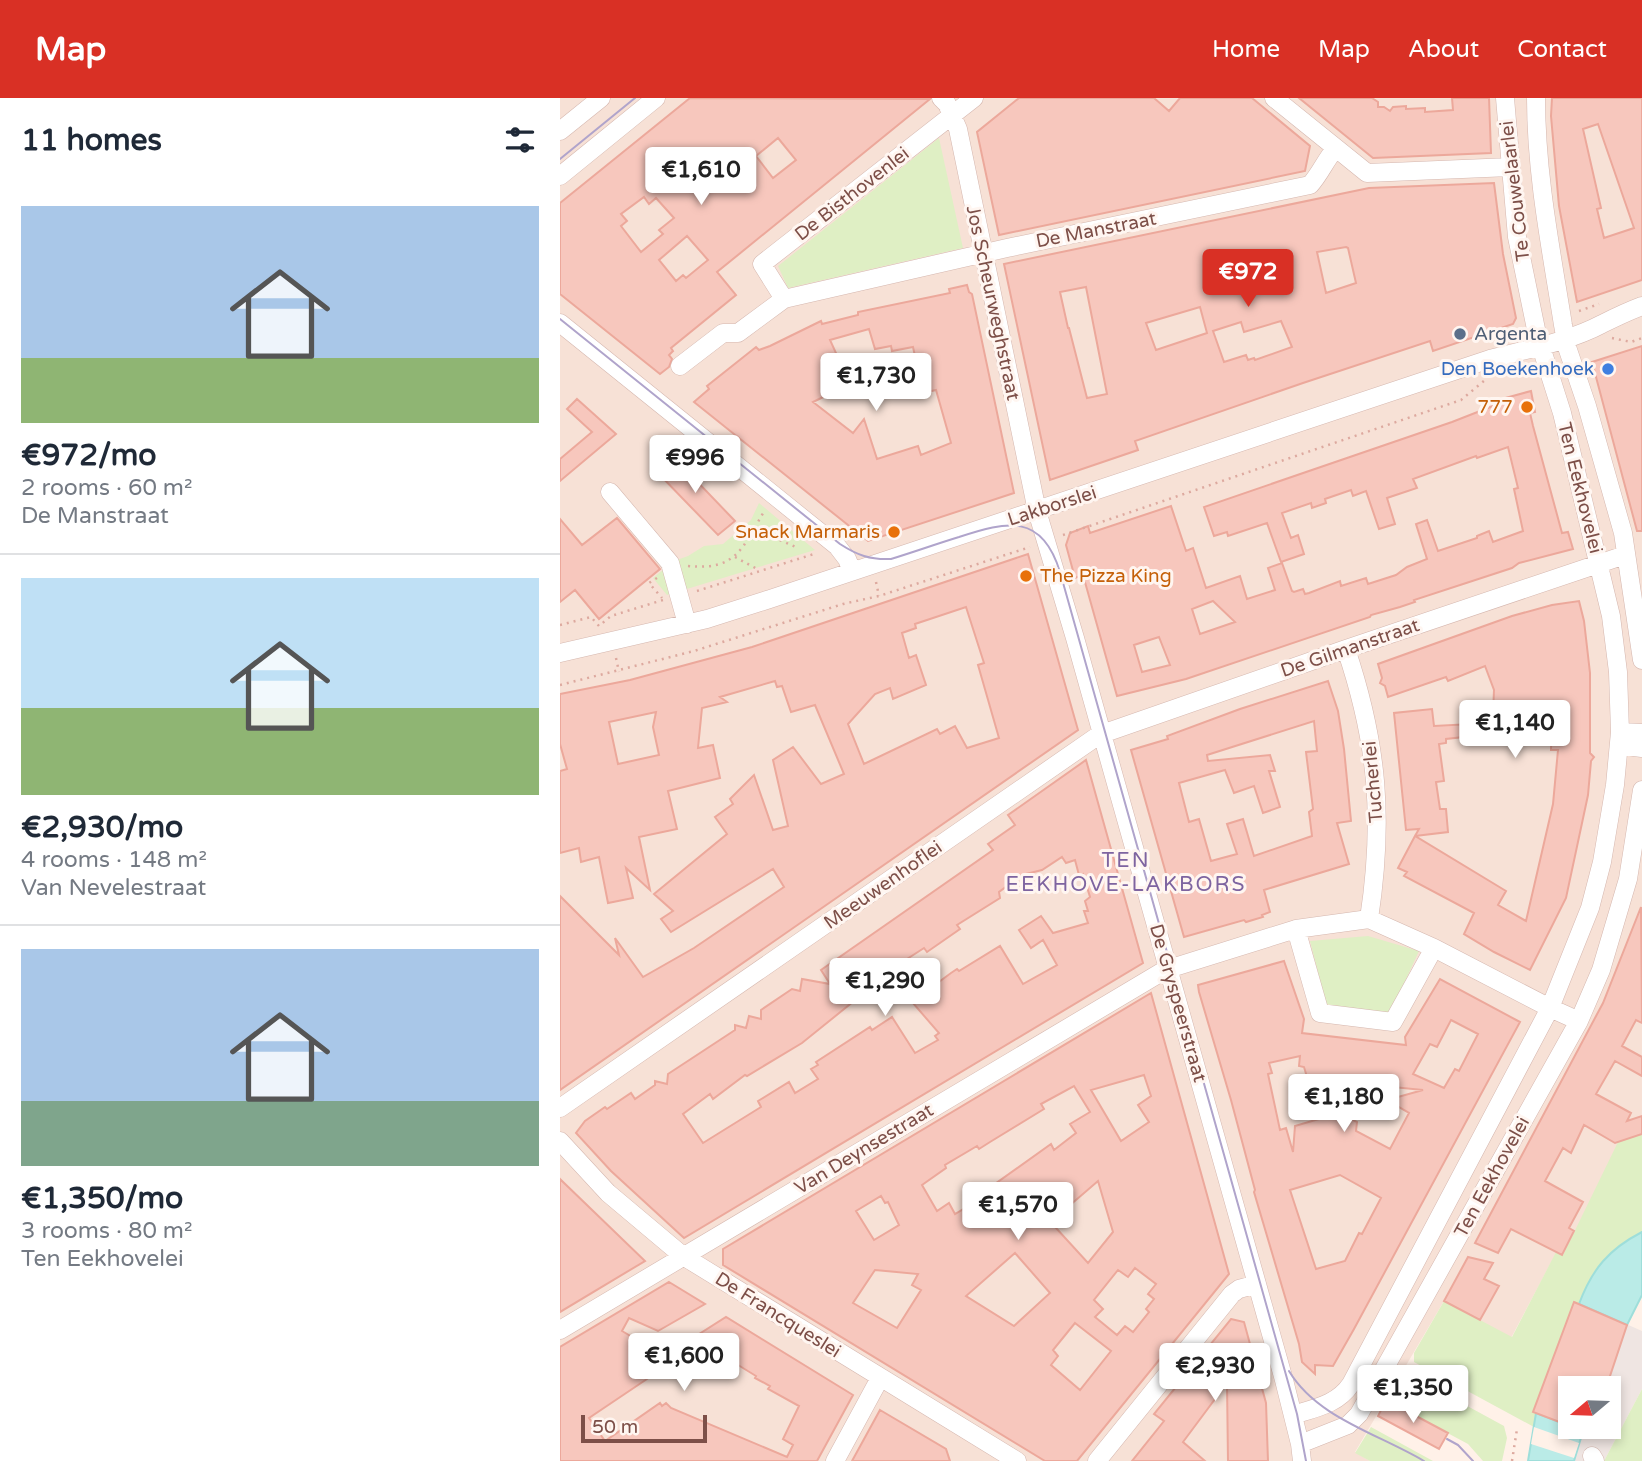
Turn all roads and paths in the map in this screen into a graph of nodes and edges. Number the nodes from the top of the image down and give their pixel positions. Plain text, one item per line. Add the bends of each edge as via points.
1 (601, 98) edge
2 (656, 98) edge
3 (941, 98) edge
4 (974, 98) edge
5 (1274, 98) edge
6 (1505, 98) edge
7 (1536, 98) edge
8 (952, 116) junction
9 (560, 131) edge
10 (1335, 149) junction
11 (1510, 167) junction
12 (560, 176) edge
13 (983, 253) junction
14 (1554, 275) junction
15 (1527, 284) junction
16 (784, 299) junction
17 (1642, 306) edge
18 (560, 323) edge
19 (1564, 332) junction
20 (1538, 340) junction
21 (680, 366) dead end
22 (1491, 366) junction
23 (1587, 406) junction
24 (1562, 413) junction
25 (610, 492) dead end
26 (775, 497) junction
27 (1037, 511) junction
28 (754, 529) junction
29 (1045, 541) junction
30 (837, 546) junction
31 (796, 547) dead end
32 (1625, 555) junction
33 (734, 558) junction
34 (1598, 564) junction
35 (673, 568) junction
36 (761, 571) junction
37 (852, 571) junction
38 (672, 598) junction
39 (687, 624) junction
40 (560, 625) edge
41 (1346, 649) junction
42 (560, 653) edge
43 (1642, 660) edge
44 (560, 685) edge
45 (1642, 733) edge
46 (1102, 734) junction
47 (1620, 738) junction
48 (1642, 748) edge
49 (1642, 790) edge
50 (1369, 919) junction
51 (1296, 929) junction
52 (1434, 948) junction
53 (1168, 969) junction
54 (1550, 1009) junction
55 (1579, 1021) junction
56 (560, 1108) edge
57 (560, 1141) edge
58 (683, 1256) junction
59 (1257, 1284) junction
60 (1384, 1323) junction
61 (560, 1331) edge
62 (1405, 1334) junction
63 (880, 1378) junction
64 (1317, 1408) junction
65 (1293, 1415) junction
66 (1348, 1425) junction
67 (1517, 1429) dead end
68 (1301, 1453) edge
69 (835, 1461) edge
70 (1017, 1461) edge
71 (1097, 1461) edge
72 (1512, 1461) edge

1 - 9 street
2 - 12 street
3 - 8 street, Jos Scheurweghstraat
4 - 8 street, De Bisthovenlei
5 - 10 street
6 - 11 street, Te Couwelaarlei
7 - 14 street, Te Couwelaarlei via 1536,141
8 - 13 street, Jos Scheurweghstraat
8 - 16 street, De Bisthovenlei via 762,264
10 - 11 street via 1367,173
10 - 13 street, De Manstraat via 1310,185
11 - 15 street, Te Couwelaarlei
13 - 16 street, De Manstraat
13 - 27 street, Jos Scheurweghstraat
14 - 15 street, Te Couwelaarlei via 1540,284
14 - 19 street, Te Couwelaarlei
15 - 20 street, Te Couwelaarlei
16 - 21 street, De Manstraat via 738,333 723,333
17 - 19 street via 1602,324
18 - 26 street
19 - 20 street, Lakborslei
19 - 23 street, Ten Eekhovelei
20 - 22 street, Lakborslei
20 - 24 street, Ten Eekhovelei
22 - 27 street, Lakborslei
22 - 29 path via 1461,400
23 - 24 street, Ten Eekhovelei via 1571,402
23 - 32 street, Ten Eekhovelei
24 - 34 street, Ten Eekhovelei
25 - 35 street
26 - 28 path
26 - 30 street
27 - 29 street, De Gryspeerstraat
27 - 37 street, Lakborslei
28 - 31 path
28 - 33 path
29 - 44 path via 694,651
29 - 46 street, De Gryspeerstraat
30 - 36 path
30 - 37 street
32 - 34 street, Ten Eekhovelei
32 - 43 street, Ten Eekhovelei
33 - 35 path via 701,568
33 - 36 path
34 - 41 street, De Gilmanstraat
34 - 47 street, Ten Eekhovelei via 1611,615
35 - 38 street
35 - 38 path via 649,583
36 - 38 path
37 - 39 street, Lakborslei
38 - 39 street
38 - 40 path via 611,616 599,626 591,617
39 - 42 street, Lakborslei
41 - 46 street, De Gilmanstraat
41 - 50 street, Tucherlei via 1372,746 1378,814
45 - 47 street
46 - 53 street, De Gryspeerstraat
46 - 56 street, Meeuwenhoflei
47 - 48 street
47 - 54 street, Ten Eekhovelei via 1599,874
49 - 55 street, Ten Eekhovelei via 1628,878 1601,970
50 - 51 street, Van Deynsestraat
50 - 52 street
51 - 52 street via 1320,1013 1393,1022
51 - 53 street, Van Deynsestraat
52 - 54 street
53 - 58 street, Van Deynsestraat
53 - 59 street, De Gryspeerstraat
54 - 55 street
54 - 60 street, Ten Eekhovelei
55 - 62 street, Ten Eekhovelei
57 - 58 street, De Francqueslei via 608,1193
58 - 61 street, Van Deynsestraat
58 - 63 street, De Francqueslei
59 - 65 street, De Gryspeerstraat
59 - 71 street via 1232,1294
60 - 62 street
60 - 64 street, Ten Eekhovelei via 1344,1395
62 - 66 street, Ten Eekhovelei
63 - 69 street
63 - 70 street, De Francqueslei
64 - 65 street, Ten Eekhovelei
64 - 66 street
65 - 68 street
66 - 68 street
67 - 72 path

